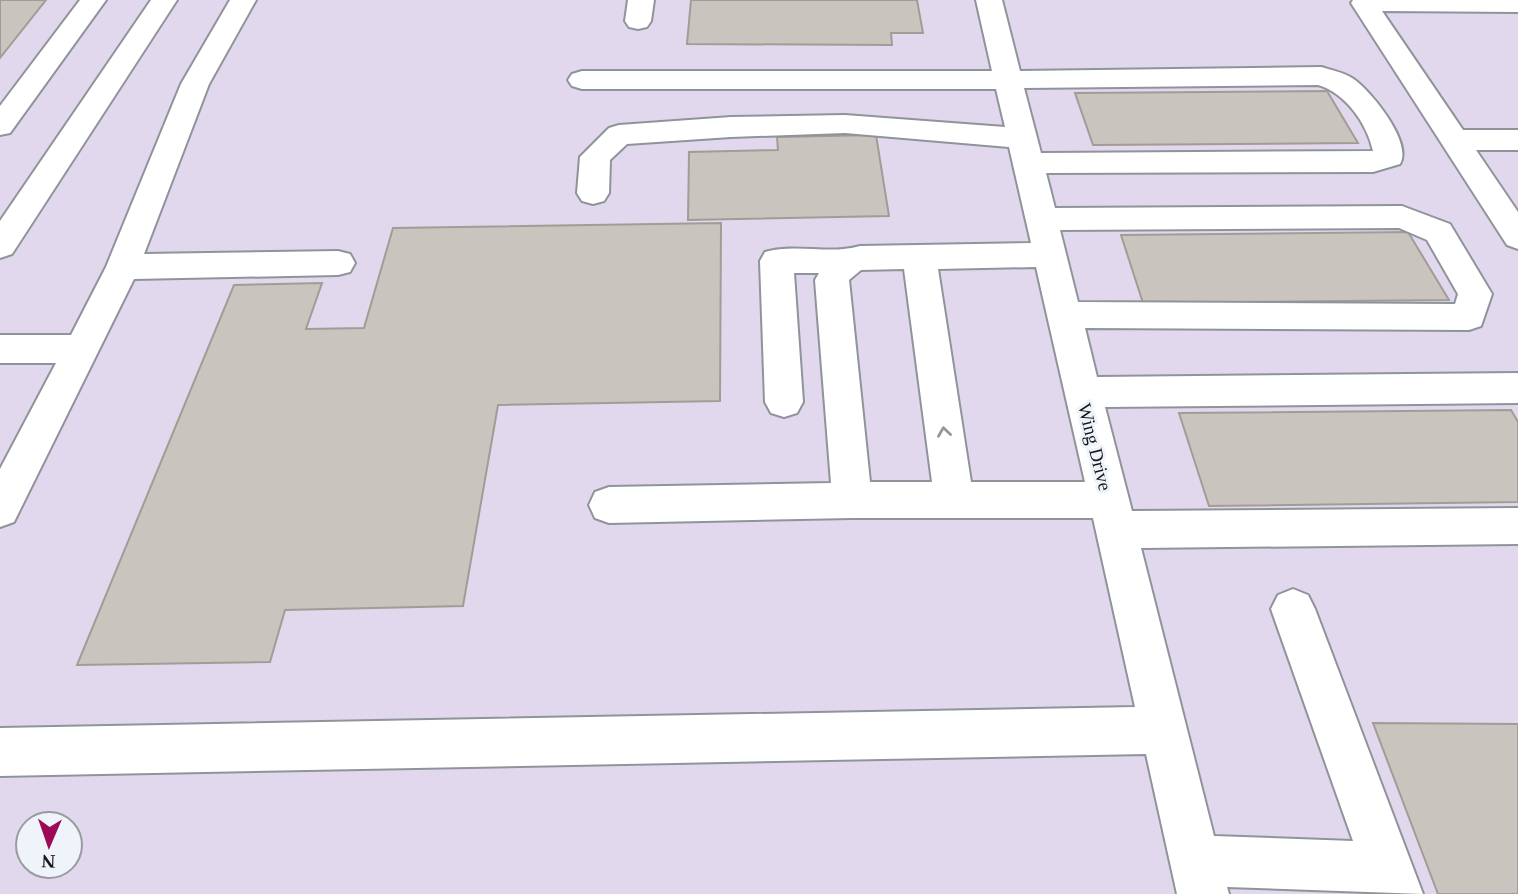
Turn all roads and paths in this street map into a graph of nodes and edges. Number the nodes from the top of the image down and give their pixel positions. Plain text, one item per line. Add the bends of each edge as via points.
1 (93, 0) edge
2 (164, 0) edge
3 (243, 0) edge
4 (989, 0) edge
5 (1518, 4) edge
6 (582, 80) dead end
7 (1008, 80) junction
8 (0, 126) edge
9 (1454, 140) junction
10 (1518, 140) edge
11 (1024, 151) junction
12 (593, 193) dead end
13 (1045, 237) junction
14 (1518, 237) edge
15 (0, 246) edge
16 (919, 257) junction
17 (846, 261) junction
18 (338, 262) dead end
19 (123, 267) junction
20 (1063, 315) junction
21 (0, 349) edge
22 (82, 349) junction
23 (1518, 388) edge
24 (1081, 392) junction
25 (784, 402) dead end
26 (852, 500) junction
27 (954, 500) junction
28 (609, 505) dead end
29 (0, 509) edge
30 (1111, 515) junction
31 (1518, 526) edge
32 (1293, 609) dead end
33 (1164, 730) junction
34 (0, 752) edge
35 (1199, 878) edge
36 (1392, 881) edge

1 - 8 street
2 - 15 street
3 - 19 street via 195,84
4 - 7 street, Wing Drive
5 - 9 street via 1364,2
6 - 7 street
7 - 11 street, Wing Drive
7 - 11 street via 1321,76 1343,84 1362,102 1390,147 1389,157 1373,162
9 - 10 street
9 - 14 street
11 - 12 street via 845,124 619,135 595,158
11 - 13 street, Wing Drive
13 - 16 street
13 - 20 street, Wing Drive
13 - 20 street via 1402,217 1439,232 1475,294 1469,317
16 - 17 street
27 -> 16 street
17 - 25 street via 777,261
17 - 26 street via 832,280
18 - 19 street
19 - 22 street
20 - 24 street, Wing Drive
21 - 22 street
22 - 29 street
23 - 24 street
24 - 30 street, Wing Drive
26 - 27 street
26 - 28 street
27 - 30 street
30 - 31 street
30 - 33 street, Wing Drive
32 - 36 street
33 - 34 street
33 - 35 street, Wing Drive
35 - 36 street

